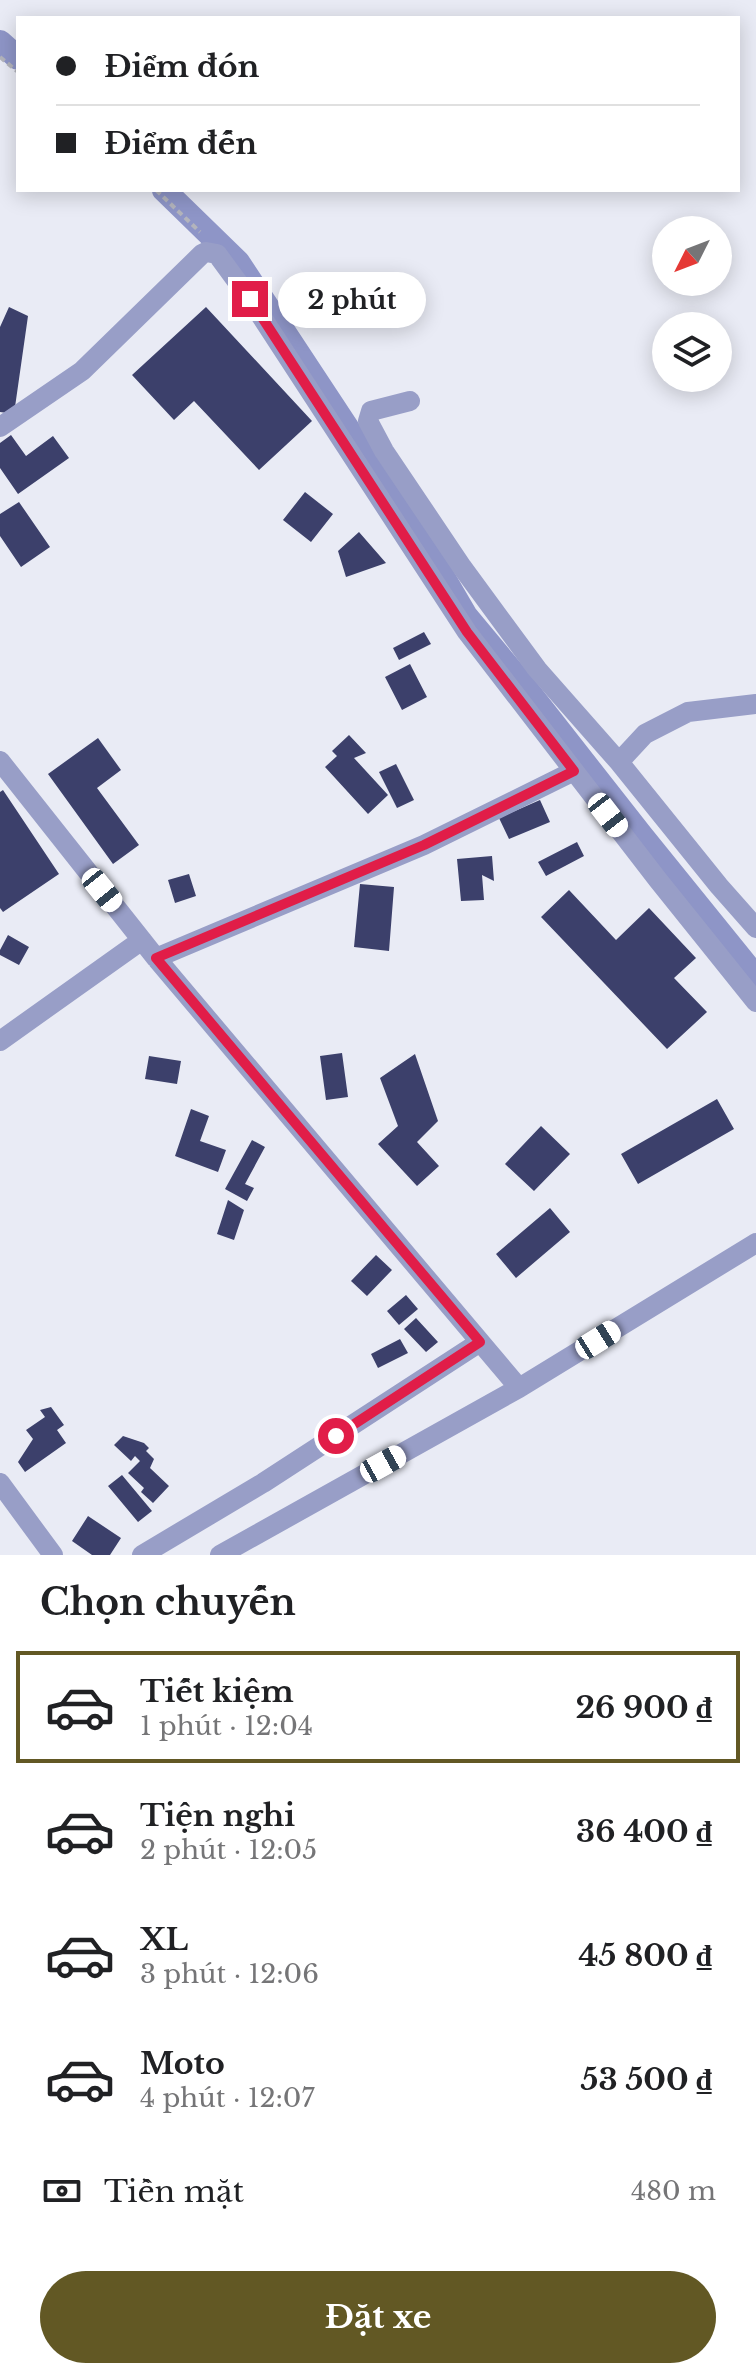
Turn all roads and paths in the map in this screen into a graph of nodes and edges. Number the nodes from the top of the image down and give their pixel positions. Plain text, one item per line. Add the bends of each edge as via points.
1 (0, 57) edge
2 (16, 70) edge
3 (158, 192) edge
4 (217, 254) junction
5 (410, 401) dead end
6 (0, 427) edge
7 (756, 704) edge
8 (0, 761) edge
9 (619, 762) junction
10 (574, 771) junction
11 (756, 928) edge
12 (142, 940) junction
13 (156, 958) junction
14 (756, 1002) edge
15 (0, 1041) edge
16 (756, 1243) edge
17 (480, 1342) junction
18 (519, 1388) junction
19 (0, 1483) edge
20 (53, 1555) edge
21 (142, 1555) edge
22 (220, 1555) edge

1 - 2 path
3 - 4 path
4 - 6 street via 202,254 82,371
4 - 10 street via 467,632
5 - 9 street via 371,411 368,421 384,451 537,669
7 - 9 street via 688,712 645,734
8 - 12 street
9 - 11 street
10 - 13 street via 424,845
10 - 14 street
12 - 13 street
12 - 15 street
13 - 17 street
16 - 18 street
17 - 18 street
17 - 21 street
18 - 22 street
19 - 20 street

